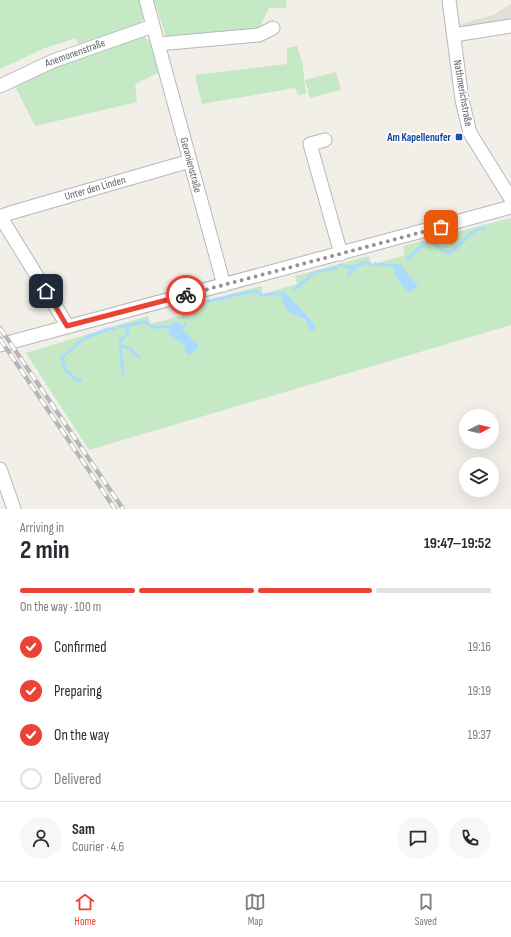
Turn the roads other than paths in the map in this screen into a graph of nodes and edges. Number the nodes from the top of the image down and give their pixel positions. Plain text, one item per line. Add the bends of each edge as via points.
1 (146, 0) edge
2 (449, 0) edge
3 (153, 26) junction
4 (511, 26) edge
5 (273, 28) dead end
6 (454, 35) junction
7 (158, 44) junction
8 (0, 86) edge
9 (324, 140) dead end
10 (190, 161) junction
11 (511, 199) edge
12 (511, 207) edge
13 (0, 217) edge
14 (341, 254) junction
15 (224, 285) junction
16 (67, 326) junction
17 (0, 345) edge
18 (0, 469) edge
19 (14, 509) edge

1 - 3 street, Geranienstraße
2 - 6 street, Nathmerichstraße
3 - 7 street, Geranienstraße
3 - 8 street, Anemonenstraße via 29,70
4 - 6 street
5 - 7 street via 259,35
6 - 11 street, Nathmerichstraße via 462,100 470,133
7 - 10 street, Geranienstraße
9 - 14 street via 310,144
10 - 13 street, Unter den Linden
10 - 15 street, Geranienstraße
12 - 14 street
13 - 16 street
14 - 15 street
15 - 16 street
16 - 17 street
18 - 19 street

